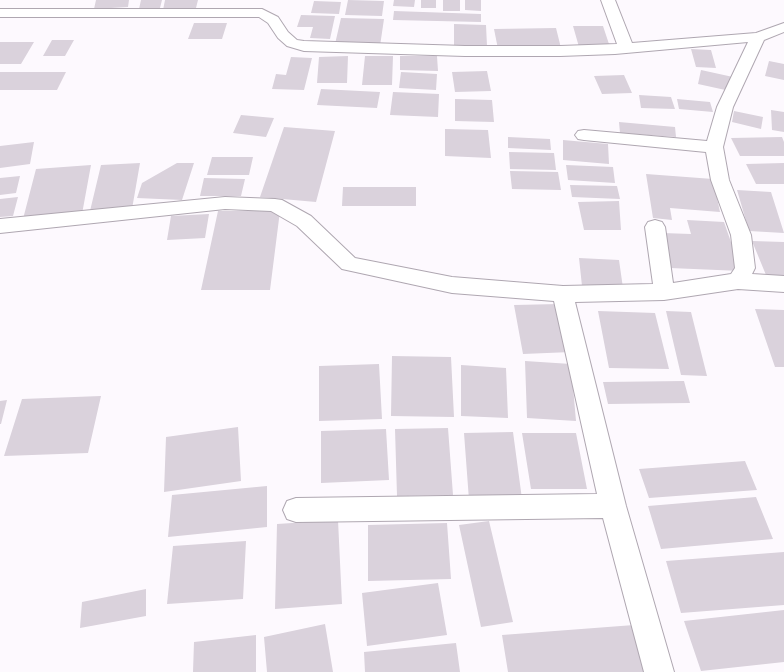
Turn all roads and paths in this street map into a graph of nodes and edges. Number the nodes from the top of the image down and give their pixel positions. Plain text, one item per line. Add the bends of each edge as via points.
1 (608, 0) edge
2 (0, 13) edge
3 (784, 27) edge
4 (758, 38) junction
5 (626, 47) junction
6 (584, 135) dead end
7 (714, 147) junction
8 (0, 226) edge
9 (655, 227) dead end
10 (738, 281) junction
11 (784, 284) edge
12 (664, 292) junction
13 (563, 294) junction
14 (613, 506) junction
15 (296, 510) dead end
16 (658, 672) edge

1 - 5 street
2 - 5 street via 262,14 273,20 292,43 304,46 465,51 560,51
3 - 4 street
4 - 5 street
4 - 7 street via 725,107
6 - 7 street
7 - 10 street via 720,180 741,235 745,268
8 - 13 street via 225,203 275,205 304,221 349,264 452,285
9 - 12 street
10 - 11 street
10 - 12 street
12 - 13 street
13 - 14 street
14 - 15 street
14 - 16 street

